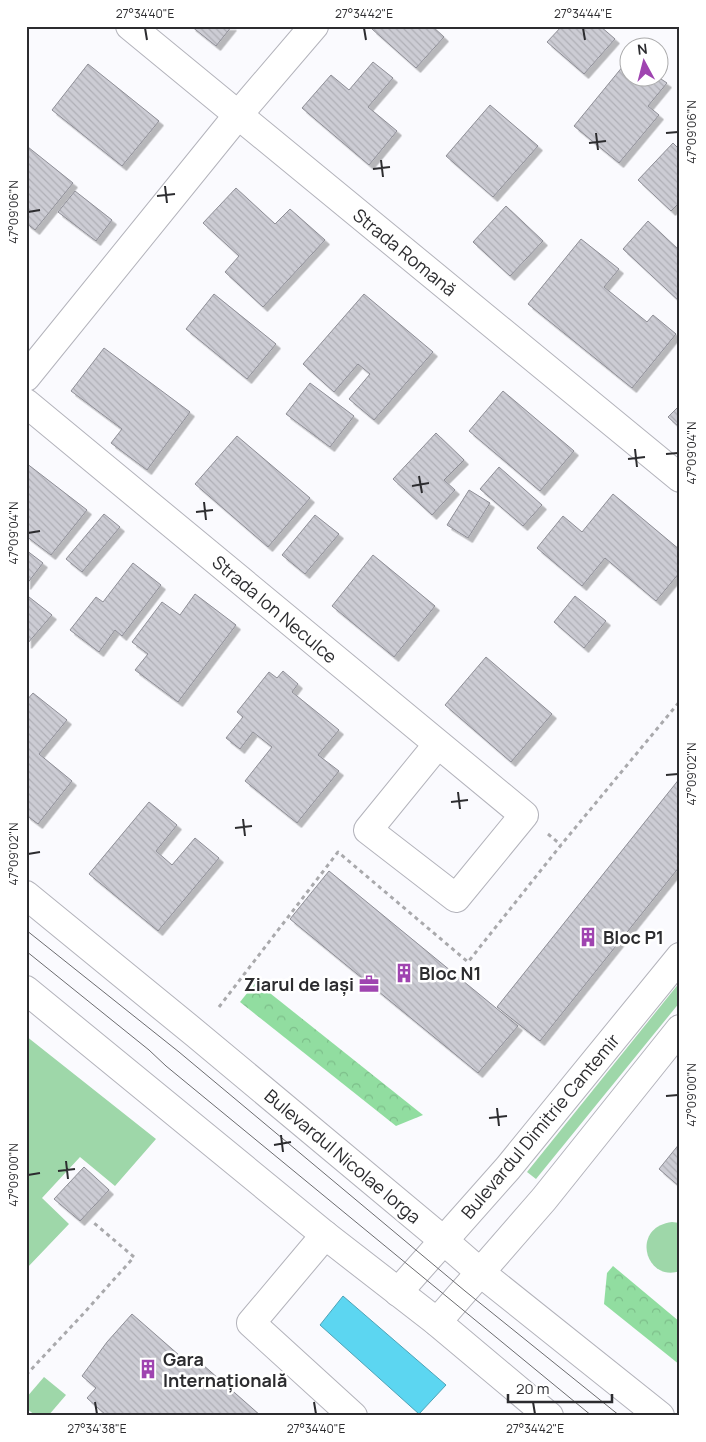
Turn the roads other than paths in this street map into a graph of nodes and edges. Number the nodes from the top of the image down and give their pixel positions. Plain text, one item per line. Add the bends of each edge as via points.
1 (130, 26) edge
2 (314, 26) edge
3 (238, 115) junction
4 (26, 377) edge
5 (26, 403) edge
6 (680, 478) edge
7 (438, 744) junction
8 (26, 895) edge
9 (680, 957) edge
10 (26, 990) edge
11 (680, 1029) edge
12 (325, 1235) junction
13 (443, 1240) junction
14 (481, 1273) junction
15 (398, 1292) junction
16 (437, 1322) junction
17 (353, 1416) edge
18 (549, 1416) edge
19 (660, 1416) edge

1 - 3 main road, Strada Romană
2 - 3 main road
3 - 4 main road
3 - 6 main road, Strada Romană
5 - 7 main road, Strada Ion Neculce
7 - 7 main road, Strada Ion Neculce via 524,814 456,898 368,830
8 - 13 main road, Bulevardul Nicolae Iorga
9 - 13 main road, Bulevardul Dimitrie Cantemir via 508,1168
10 - 12 main road
11 - 14 main road
12 - 15 main road
12 - 17 main road via 251,1323
13 - 14 main road, Bulevardul Nicolae Iorga
13 - 15 main road, Bulevardul Dimitrie Cantemir
14 - 16 main road
14 - 19 main road, Bulevardul Nicolae Iorga
15 - 16 main road
16 - 18 main road

